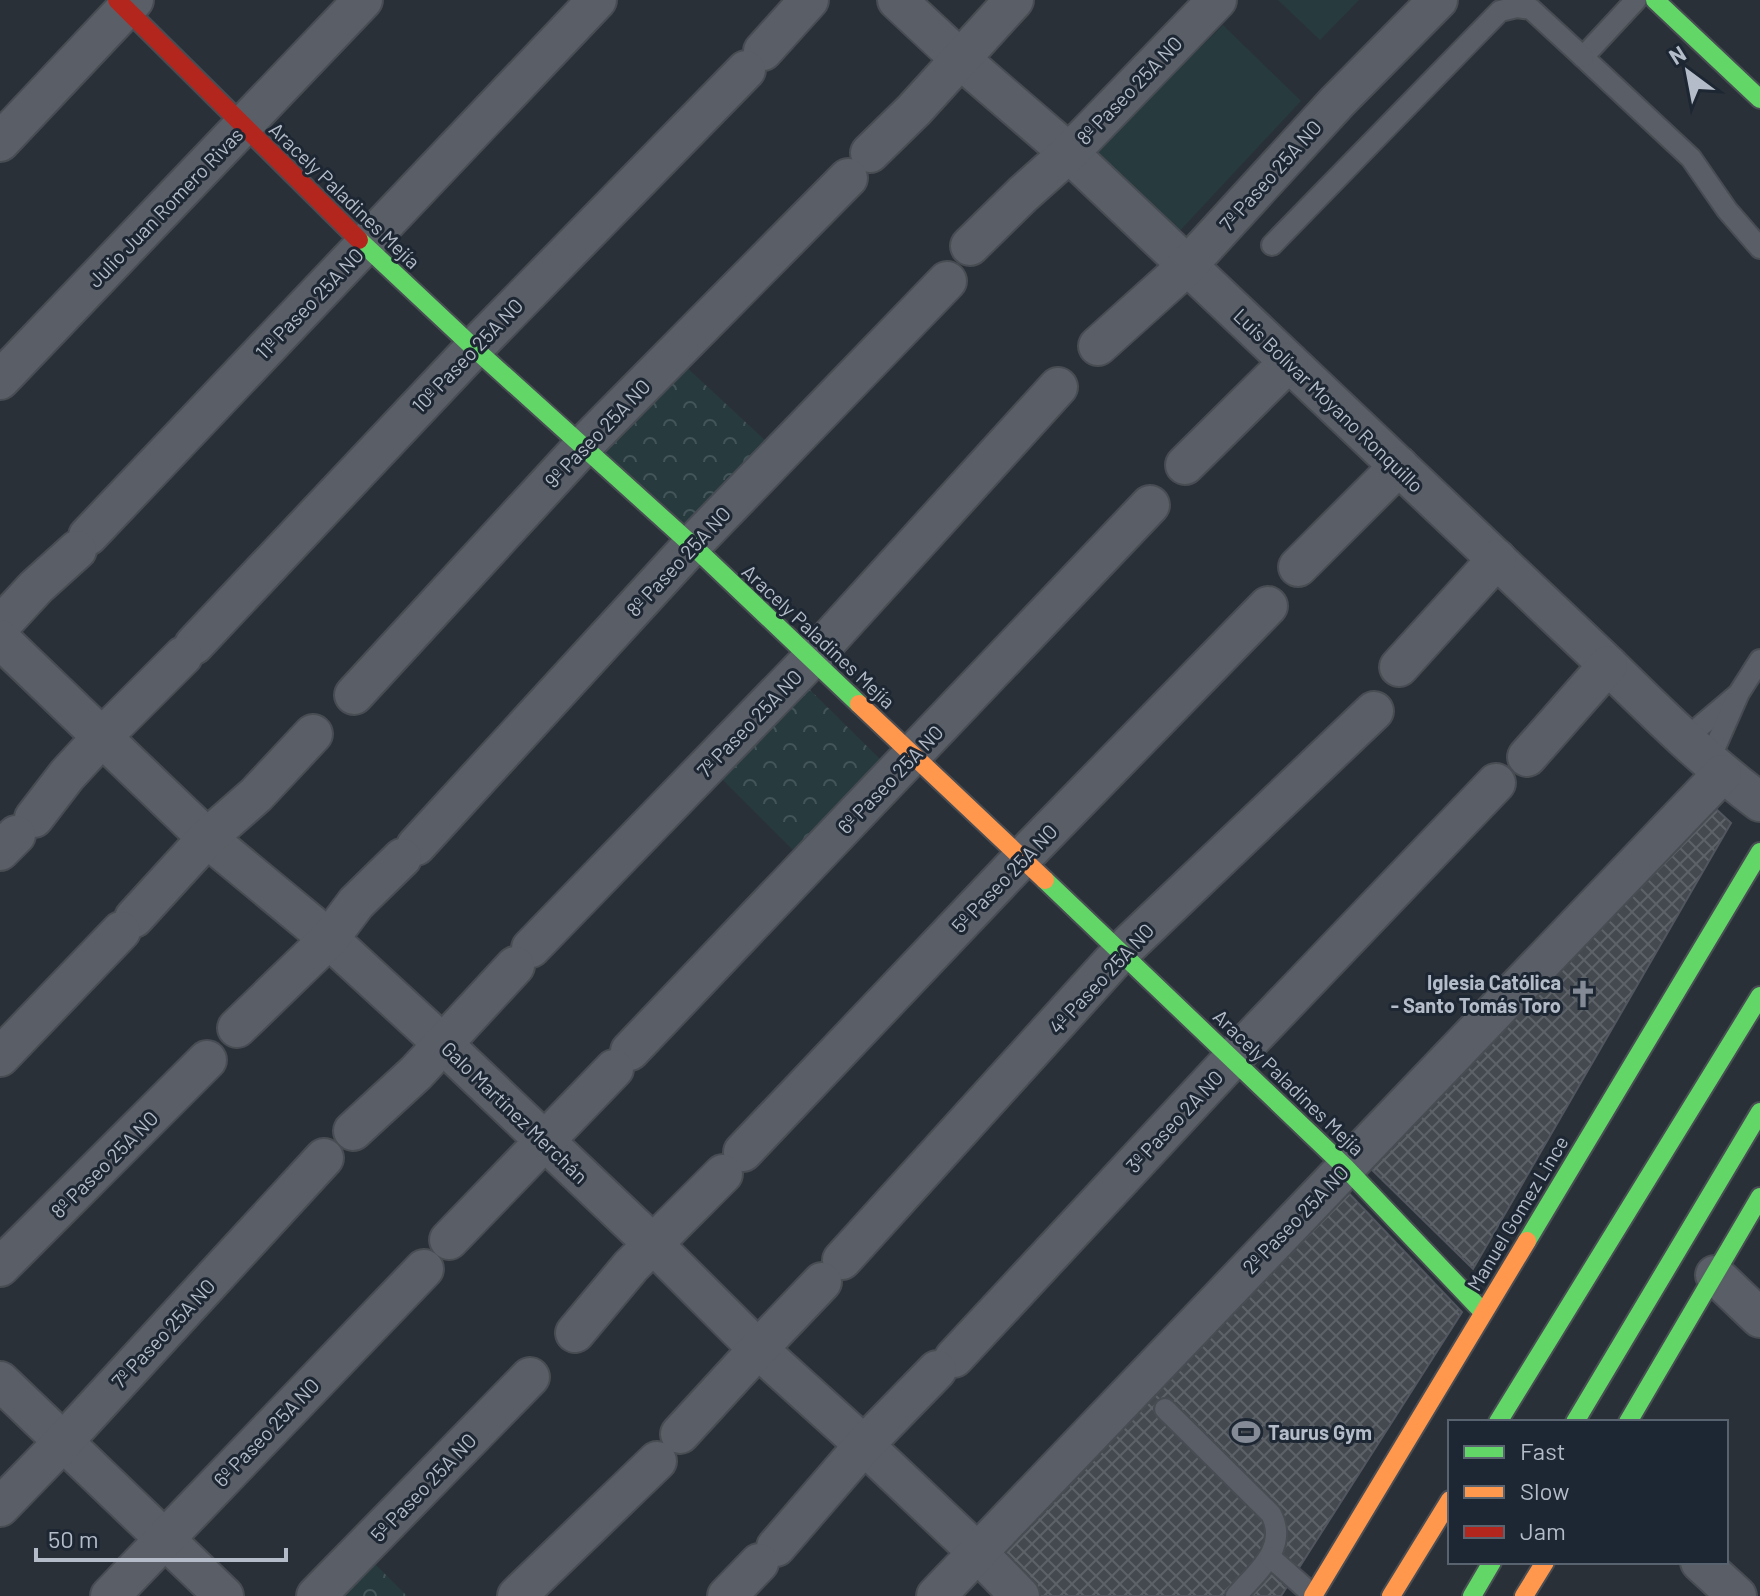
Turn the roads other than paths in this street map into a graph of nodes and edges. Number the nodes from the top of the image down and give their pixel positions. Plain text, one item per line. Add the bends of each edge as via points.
1 (363, 0) edge
2 (597, 0) edge
3 (809, 0) edge
4 (897, 0) edge
5 (1014, 0) edge
6 (1217, 0) edge
7 (1438, 0) edge
8 (1636, 0) edge
9 (1655, 0) edge
10 (126, 3) edge
11 (1583, 57) junction
12 (959, 58) junction
13 (1760, 99) edge
14 (242, 126) junction
15 (0, 142) edge
16 (1069, 153) junction
17 (364, 245) junction
18 (1272, 245) dead end
19 (970, 246) dead end
20 (1760, 248) edge
21 (1187, 266) junction
22 (947, 281) dead end
23 (1098, 346) dead end
24 (474, 348) junction
25 (1289, 362) junction
26 (0, 380) edge
27 (1058, 387) dead end
28 (583, 446) junction
29 (1185, 465) dead end
30 (1399, 466) junction
31 (1150, 505) dead end
32 (692, 545) junction
33 (1497, 559) junction
34 (1298, 567) dead end
35 (1268, 606) dead end
36 (0, 626) edge
37 (0, 639) edge
38 (811, 659) junction
39 (1760, 660) edge
40 (1608, 665) junction
41 (1399, 667) dead end
42 (1739, 693) junction
43 (354, 695) dead end
44 (1374, 711) dead end
45 (313, 734) dead end
46 (103, 736) junction
47 (913, 755) junction
48 (1527, 757) dead end
49 (1705, 758) junction
50 (1496, 783) dead end
51 (1760, 802) edge
52 (17, 835) edge
53 (207, 838) junction
54 (1760, 852) edge
55 (1022, 858) junction
56 (329, 939) junction
57 (1121, 952) junction
58 (1760, 996) edge
59 (237, 1028) dead end
60 (443, 1044) junction
61 (0, 1057) edge
62 (1233, 1058) junction
63 (207, 1060) dead end
64 (1760, 1112) edge
65 (353, 1131) dead end
66 (544, 1140) junction
67 (324, 1158) dead end
68 (1345, 1167) junction
69 (1760, 1197) edge
70 (449, 1240) dead end
71 (653, 1244) junction
72 (0, 1267) edge
73 (424, 1269) dead end
74 (1715, 1275) junction
75 (1483, 1312) junction
76 (1760, 1318) edge
77 (575, 1333) dead end
78 (758, 1349) junction
79 (530, 1377) dead end
80 (0, 1381) edge
81 (1165, 1409) dead end
82 (1499, 1420) edge
83 (1576, 1420) edge
84 (1629, 1420) edge
85 (63, 1442) junction
86 (864, 1445) junction
87 (1448, 1503) edge
88 (0, 1507) edge
89 (164, 1538) junction
90 (977, 1552) junction
91 (1270, 1557) junction
92 (1491, 1564) edge
93 (1544, 1564) edge
94 (1702, 1564) edge
95 (110, 1596) edge
96 (224, 1596) edge
97 (316, 1596) edge
98 (517, 1596) edge
99 (727, 1596) edge
100 (936, 1596) edge
101 (1020, 1596) edge
102 (1236, 1596) edge
103 (1313, 1596) edge
104 (1391, 1596) edge
105 (1472, 1596) edge
106 (1524, 1596) edge
107 (1737, 1596) edge

1 - 14 street, Julio Juan Romero Rivas
2 - 17 street, 11º Paseo 25A NO
3 - 24 street, 10º Paseo 25A NO
4 - 12 street, Luis Bolívar Moyano Ronquillo
5 - 12 street, 9º Paseo 25A NO
6 - 16 street, 8º Paseo 25A NO
7 - 21 street, 7º Paseo 25A NO
8 - 11 lane
9 - 13 main road
10 - 14 main road, Aracely Paladines Mejía
10 - 15 street
11 - 18 lane via 1531,9 1500,11
11 - 20 lane via 1691,158
12 - 16 street, Luis Bolívar Moyano Ronquillo
12 - 28 street, 9º Paseo 25A NO
14 - 17 main road, Aracely Paladines Mejía
14 - 26 street, Julio Juan Romero Rivas
16 - 19 street, 8º Paseo 25A NO
16 - 21 street, Luis Bolívar Moyano Ronquillo
17 - 24 main road, Aracely Paladines Mejía
17 - 36 street, 11º Paseo 25A NO
21 - 23 street, 7º Paseo 25A NO
21 - 25 street, Luis Bolívar Moyano Ronquillo
22 - 32 street, 8º Paseo 25A NO
24 - 28 main road, Aracely Paladines Mejía
24 - 46 street, 10º Paseo 25A NO
25 - 29 street
25 - 30 street, Luis Bolívar Moyano Ronquillo
27 - 38 street, 7º Paseo 25A NO
28 - 32 main road, Aracely Paladines Mejía
28 - 43 street, 9º Paseo 25A NO
30 - 33 street, Luis Bolívar Moyano Ronquillo
30 - 34 street
31 - 47 street, 6º Paseo 25A NO
32 - 38 main road, Aracely Paladines Mejía
32 - 56 street, 8º Paseo 25A NO via 356,903
33 - 40 street, Luis Bolívar Moyano Ronquillo
33 - 41 street
35 - 55 street, 5º Paseo 25A NO
37 - 46 street, Galo Martínez Merchán
38 - 47 main road, Aracely Paladines Mejía
38 - 60 street, 7º Paseo 25A NO
39 - 42 lane
40 - 48 street
40 - 49 street, Luis Bolívar Moyano Ronquillo
42 - 49 lane
42 - 49 lane
44 - 57 street, 4º Paseo 25A NO
45 - 53 street
46 - 52 street, 10º Paseo 25A NO
46 - 53 street, Galo Martínez Merchán
47 - 55 main road, Aracely Paladines Mejía
47 - 66 street, 6º Paseo 25A NO
49 - 51 street, Luis Bolívar Moyano Ronquillo
49 - 68 street, 2º Paseo 25A NO
50 - 62 street, 3º Paseo 2A NO
53 - 56 street, Galo Martínez Merchán
53 - 61 street
54 - 75 main road, Manuel Gomez Lince
55 - 57 main road, Aracely Paladines Mejía
55 - 71 street, 5º Paseo 25A NO
56 - 59 street, 8º Paseo 25A NO
56 - 60 street, Galo Martínez Merchán
57 - 62 main road, Aracely Paladines Mejía
57 - 78 street, 4º Paseo 25A NO
58 - 82 main road
60 - 65 street, 7º Paseo 25A NO
60 - 66 street, Galo Martínez Merchán
62 - 68 main road, Aracely Paladines Mejía
62 - 86 street, 3º Paseo 2A NO
63 - 72 street, 8º Paseo 25A NO
64 - 83 main road
66 - 70 street, 6º Paseo 25A NO
66 - 71 street, Galo Martínez Merchán
67 - 85 street, 7º Paseo 25A NO
68 - 75 main road, Aracely Paladines Mejía
68 - 90 street, 2º Paseo 25A NO
69 - 74 main road
71 - 77 street, 5º Paseo 25A NO
71 - 78 street, Galo Martínez Merchán
73 - 89 street, 6º Paseo 25A NO
74 - 76 street
74 - 84 main road
75 - 103 main road, Manuel Gomez Lince
78 - 86 street, Galo Martínez Merchán
78 - 98 street, 4º Paseo 25A NO via 669,1447
79 - 97 street, 5º Paseo 25A NO
80 - 85 street
81 - 91 lane via 1271,1514 1277,1537
85 - 88 street, 7º Paseo 25A NO
85 - 89 street
86 - 90 street, Galo Martínez Merchán
86 - 99 street, 3º Paseo 2A NO
87 - 104 main road
89 - 95 street, 6º Paseo 25A NO
89 - 96 street
90 - 100 street, 2º Paseo 25A NO
90 - 101 street, Galo Martínez Merchán
91 - 102 lane
91 - 103 lane
92 - 105 main road
93 - 106 main road
94 - 107 street

